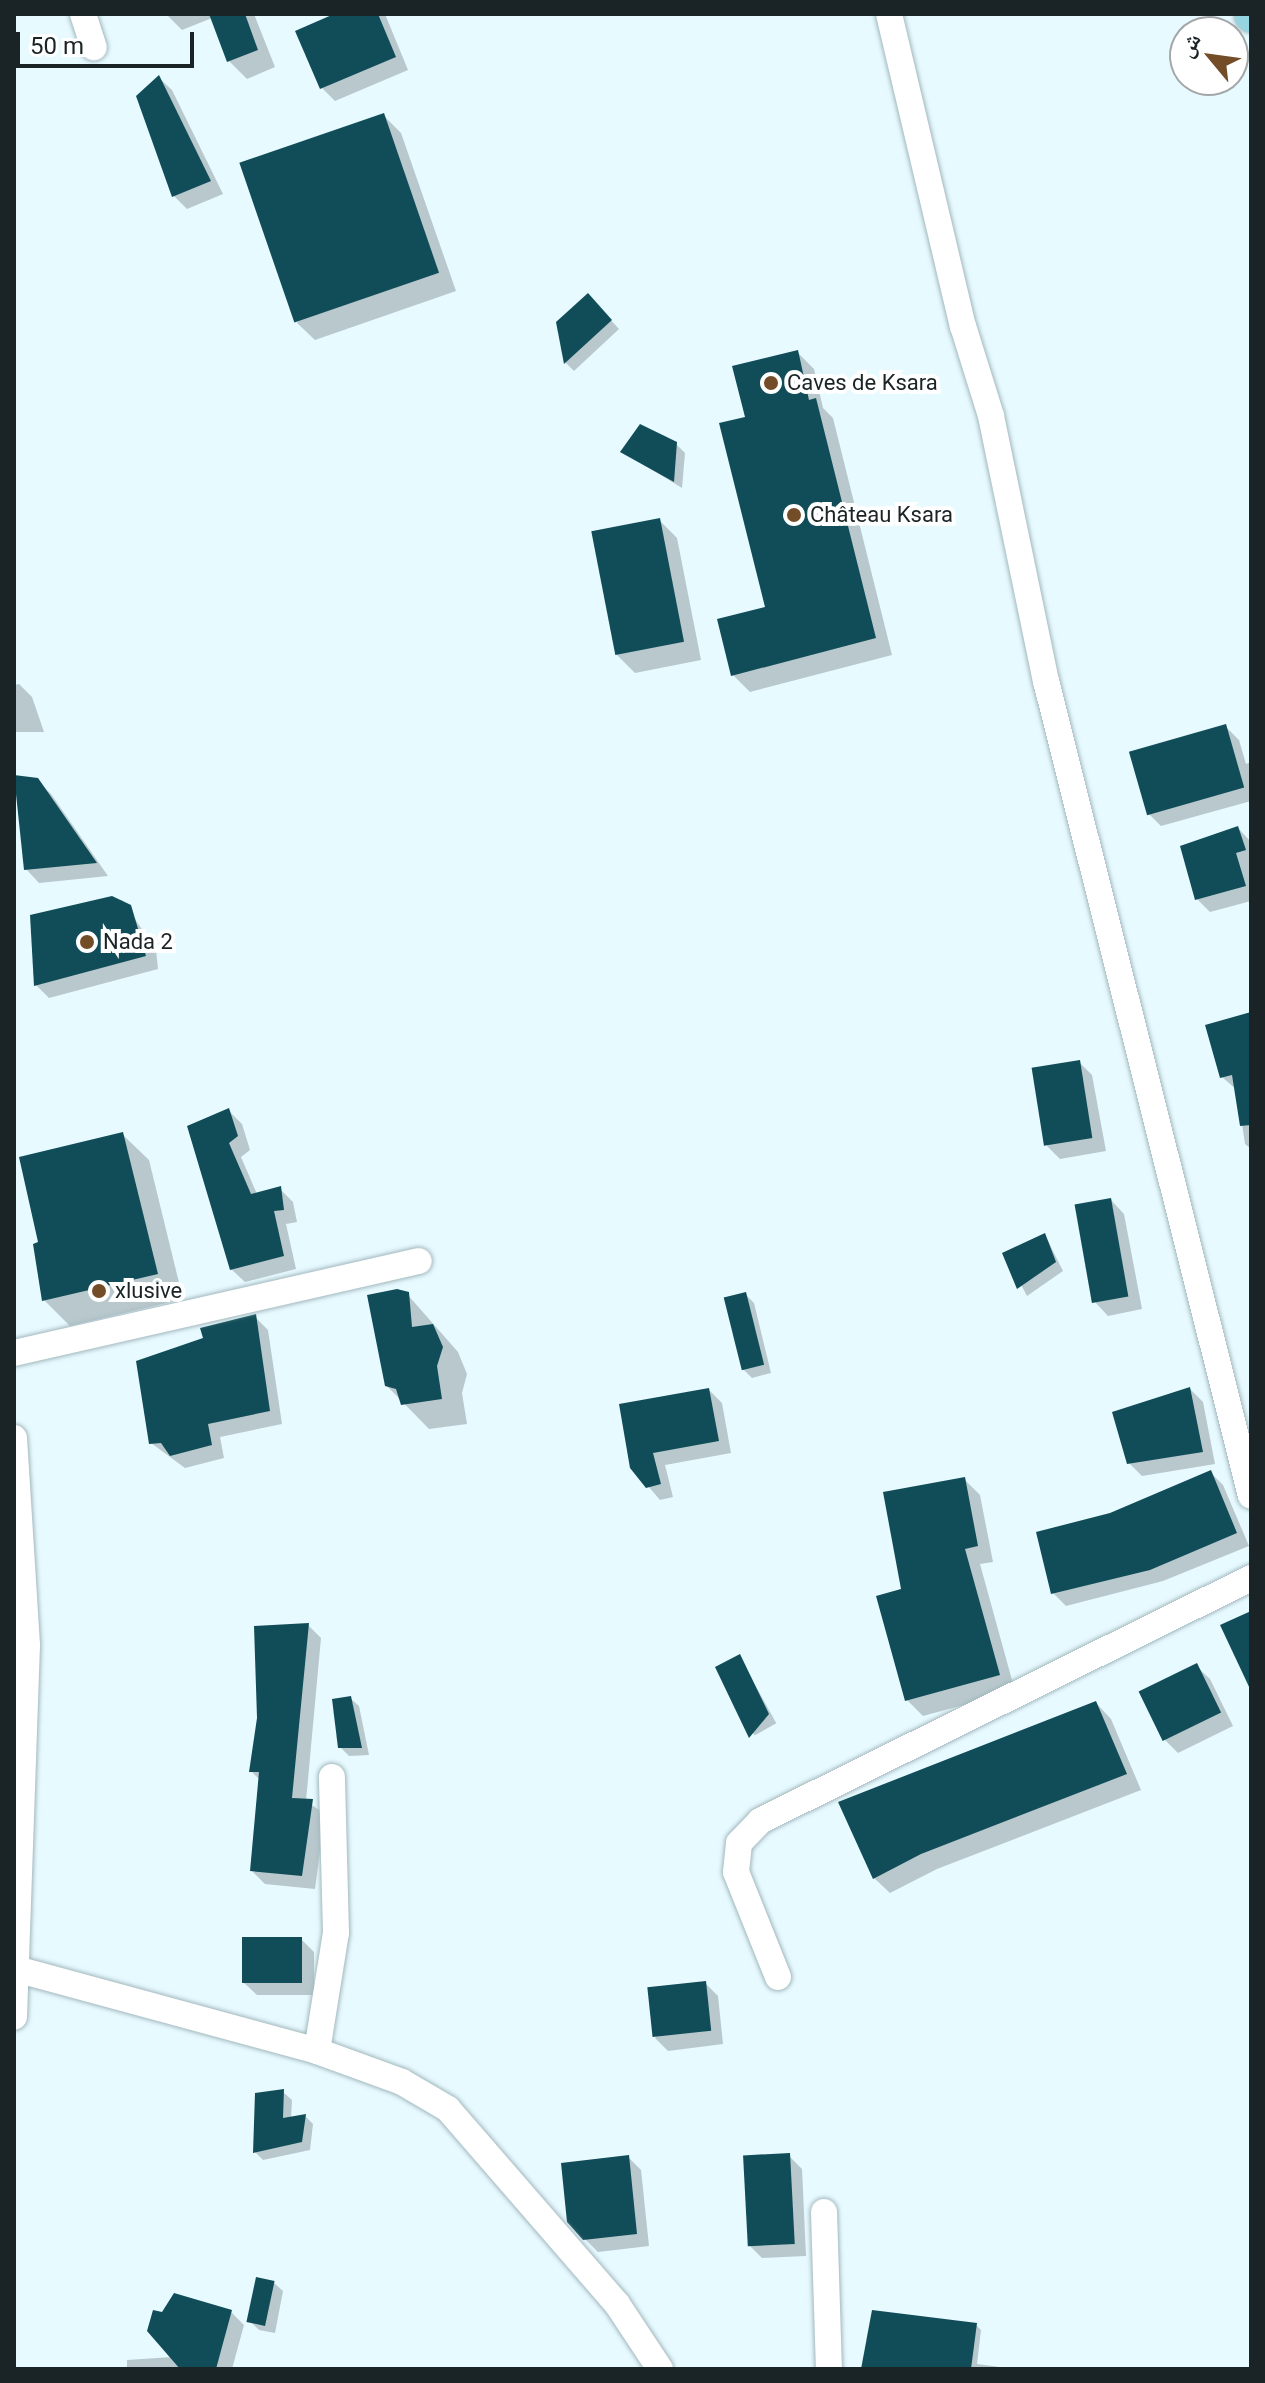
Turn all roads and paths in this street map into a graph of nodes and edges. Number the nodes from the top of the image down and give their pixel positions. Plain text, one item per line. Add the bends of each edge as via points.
1 (83, 14) edge
2 (889, 14) edge
3 (94, 47) dead end
4 (419, 1261) dead end
5 (14, 1353) edge
6 (14, 1438) edge
7 (1251, 1496) edge
8 (1251, 1578) edge
9 (20, 1645) edge
10 (332, 1777) dead end
11 (16, 1969) junction
12 (778, 1977) dead end
13 (14, 2005) edge
14 (14, 2017) edge
15 (317, 2051) junction
16 (824, 2212) dead end
17 (660, 2369) edge
18 (829, 2369) edge

1 - 3 street
2 - 7 street via 963,326 991,416 1046,681
4 - 5 street
6 - 9 street
8 - 12 street via 760,1821 739,1843 736,1872
9 - 11 street
10 - 15 street via 336,1933
11 - 13 street
11 - 15 street
13 - 14 street
15 - 17 street via 402,2082 448,2109 617,2304
16 - 18 street

